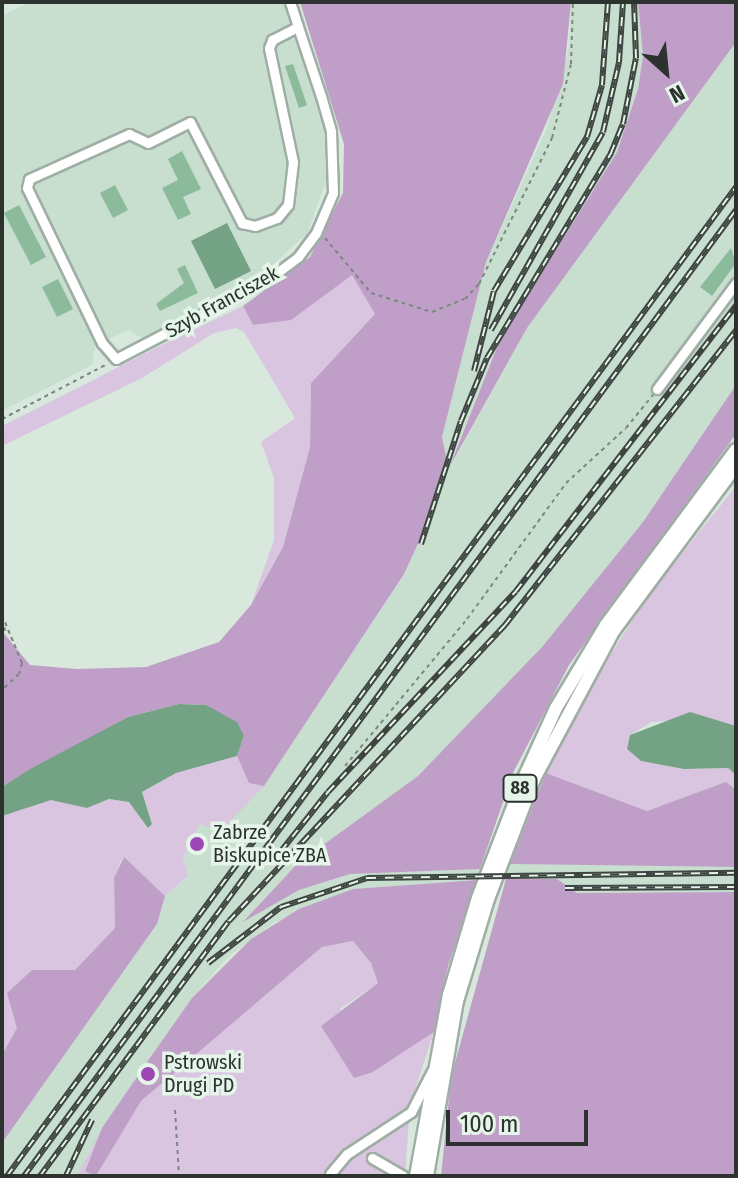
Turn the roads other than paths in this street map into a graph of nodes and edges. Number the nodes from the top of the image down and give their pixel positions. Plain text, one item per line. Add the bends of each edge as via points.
1 (290, 2) edge
2 (298, 27) junction
3 (736, 283) edge
4 (657, 389) road end
5 (736, 450) edge
6 (736, 466) edge
7 (432, 1071) junction
8 (372, 1158) dead end
9 (330, 1174) dead end
10 (403, 1176) edge
11 (416, 1176) edge
12 (427, 1176) edge

1 - 2 street, Szyb Franciszek
2 - 2 street, Szyb Franciszek via 272,40 269,48 268,65 293,162 288,205 277,218 255,226 242,223 190,122 148,143 129,134 29,179 27,188 88,315 116,359 267,280 298,257 316,233 333,193 333,155
3 - 4 street
5 - 7 main road, 88 via 643,571 556,708 478,898
6 - 12 main road, 88 via 614,630 534,779 488,899 457,1001
7 - 9 street via 411,1112 363,1143
7 - 11 main road, 88
8 - 10 street

